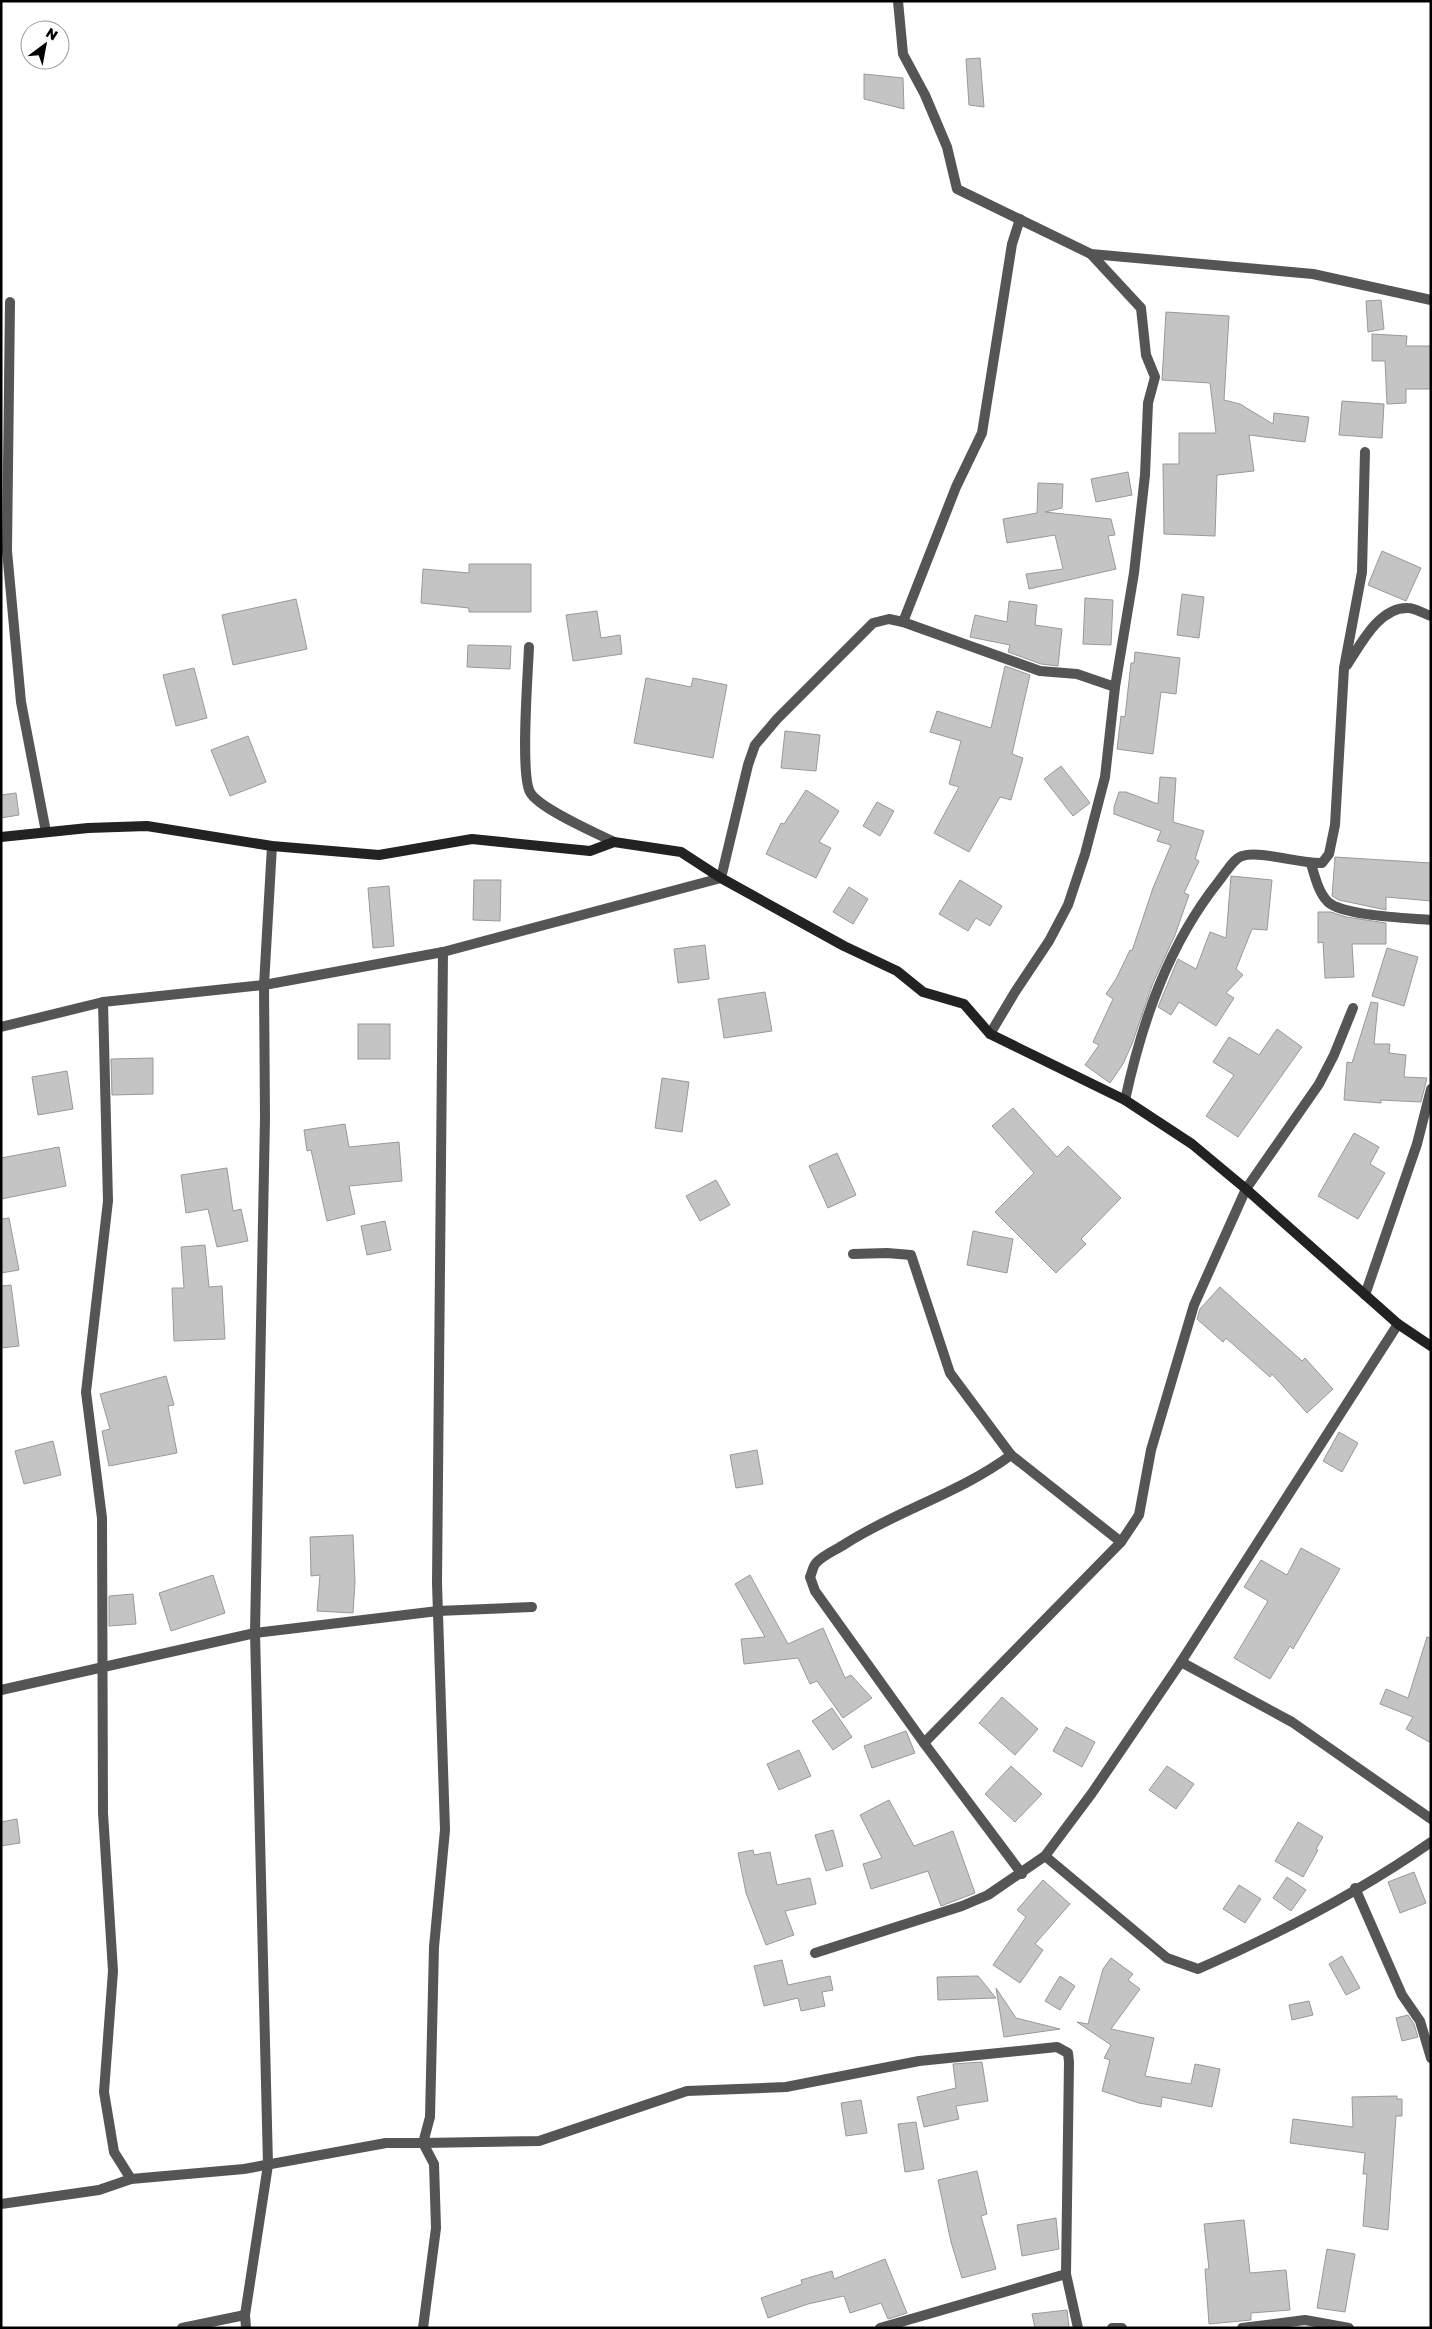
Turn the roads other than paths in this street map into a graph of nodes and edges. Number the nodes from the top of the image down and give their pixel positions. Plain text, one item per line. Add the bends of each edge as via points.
1 (898, 1) edge
2 (1020, 219) junction
3 (1091, 254) junction
4 (1431, 300) edge
5 (10, 302) dead end
6 (1365, 452) dead end
7 (1431, 616) edge
8 (903, 622) junction
9 (529, 647) dead end
10 (1344, 668) junction
11 (1115, 687) junction
12 (46, 832) junction
13 (1, 836) edge
14 (614, 842) junction
15 (272, 846) junction
16 (1311, 864) junction
17 (721, 878) junction
18 (1431, 920) edge
19 (443, 952) junction
20 (264, 984) junction
21 (103, 1002) junction
22 (1353, 1008) dead end
23 (1, 1027) edge
24 (990, 1034) junction
25 (1431, 1089) edge
26 (1125, 1100) junction
27 (1246, 1189) junction
28 (853, 1254) dead end
29 (1365, 1295) junction
30 (1398, 1324) junction
31 (1431, 1346) edge
32 (1011, 1455) junction
33 (1121, 1542) junction
34 (532, 1607) dead end
35 (438, 1611) junction
36 (255, 1633) junction
37 (1181, 1662) junction
38 (101, 1668) junction
39 (1, 1690) edge
40 (924, 1743) junction
41 (1431, 1819) edge
42 (1431, 1842) edge
43 (1045, 1856) junction
44 (1022, 1874) junction
45 (1355, 1888) junction
46 (815, 1952) dead end
47 (1431, 2058) edge
48 (423, 2143) junction
49 (268, 2165) junction
50 (131, 2179) junction
51 (1, 2204) edge
52 (1066, 2274) junction
53 (245, 2315) junction
54 (182, 2328) edge
55 (246, 2328) edge
56 (423, 2328) edge
57 (880, 2328) edge
58 (1078, 2328) edge
59 (1112, 2328) edge
60 (1122, 2328) edge
61 (1242, 2328) edge
62 (1349, 2328) edge

1 - 2 street via 903,54 947,147 957,189
2 - 3 street
2 - 8 street via 1012,244 982,433 956,487
3 - 4 street via 1313,274
3 - 11 street via 1141,308 1146,355 1155,377 1148,403 1145,475 1134,574
5 - 12 street via 7,551 21,702
6 - 10 street via 1362,572
7 - 10 street via 1409,608 1387,614
8 - 11 street via 1033,669 1077,674
8 - 17 street via 889,619 873,623 755,745
9 - 14 street via 525,770 530,792 547,807
10 - 16 street via 1335,825 1329,854 1322,863
11 - 24 street via 1105,777 1068,905
12 - 13 street
12 - 15 street via 147,826
14 - 15 street via 590,851 472,838 379,855
14 - 17 street via 681,852
15 - 20 street
16 - 18 street via 1320,890 1338,908
16 - 26 street via 1252,855 1240,857 1202,903 1154,997
17 - 19 street
17 - 24 street via 897,972 923,992 964,1004
19 - 20 street
19 - 35 street
20 - 21 street
20 - 36 street via 265,1118
21 - 23 street
21 - 38 street via 108,1201 86,1392 102,1518
22 - 27 street via 1319,1084
24 - 26 street
25 - 29 street via 1418,1144
26 - 27 street via 1192,1144
27 - 29 street
27 - 33 street via 1194,1304 1151,1450 1139,1516
28 - 32 street via 887,1252 911,1255 950,1373
29 - 30 street
30 - 31 street
30 - 37 street
32 - 33 street
32 - 40 street via 993,1468 863,1533 815,1563 810,1577 815,1591
33 - 40 street
34 - 35 street
35 - 36 street
35 - 48 street via 445,1830 434,1948 430,2117
36 - 38 street
36 - 49 street
37 - 41 street via 1292,1722
37 - 43 street
38 - 39 street
38 - 50 street via 103,1813 113,1971 104,2092 114,2152
40 - 44 street
42 - 45 street
43 - 44 street
43 - 45 street via 1167,1958 1198,1969 1254,1944
44 - 46 street via 988,1895 962,1906
45 - 47 street via 1402,1995 1420,2021
48 - 49 street via 386,2143
48 - 52 street via 538,2141 687,2091 786,2087 919,2061 1057,2047 1068,2053 1069,2062
48 - 56 street via 434,2164 436,2228
49 - 50 street
49 - 53 street
50 - 51 street via 99,2190
52 - 57 street
52 - 58 street
53 - 54 street
53 - 55 street
59 - 60 street
61 - 62 street via 1305,2320

